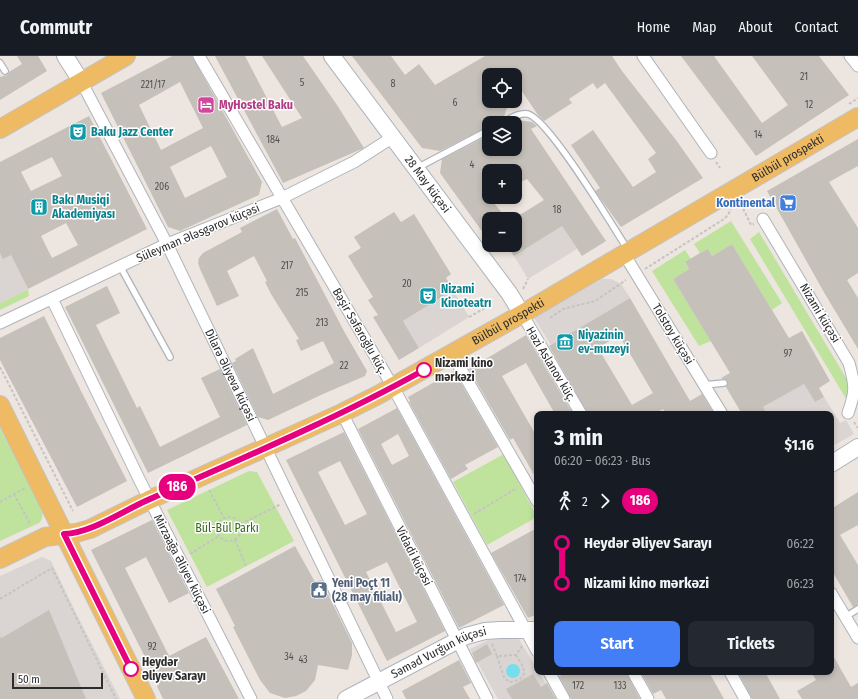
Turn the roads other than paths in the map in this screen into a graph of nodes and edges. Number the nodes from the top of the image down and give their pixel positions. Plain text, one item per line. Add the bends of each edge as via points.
1 (65, 56) edge
2 (126, 56) edge
3 (199, 56) edge
4 (332, 56) edge
5 (643, 56) edge
6 (850, 56) edge
7 (0, 63) edge
8 (858, 66) edge
9 (5, 71) dead end
10 (81, 81) junction
11 (515, 116) edge
12 (858, 117) edge
13 (0, 129) edge
14 (482, 134) edge
15 (393, 137) junction
16 (711, 153) dead end
17 (416, 168) junction
18 (282, 198) junction
19 (763, 219) dead end
20 (166, 244) junction
21 (627, 253) junction
22 (120, 266) junction
23 (52, 299) junction
24 (522, 314) junction
25 (0, 323) edge
26 (452, 354) junction
27 (170, 358) dead end
28 (724, 383) dead end
29 (703, 385) junction
30 (393, 387) junction
31 (0, 405) edge
32 (579, 411) edge
33 (720, 411) edge
34 (342, 413) junction
35 (848, 413) dead end
36 (858, 447) edge
37 (265, 448) junction
38 (834, 462) edge
39 (534, 496) edge
40 (149, 500) junction
41 (72, 533) junction
42 (0, 559) edge
43 (834, 598) edge
44 (858, 609) edge
45 (845, 617) junction
46 (528, 635) edge
47 (858, 638) edge
48 (457, 641) junction
49 (534, 646) edge
50 (551, 675) edge
51 (635, 675) edge
52 (732, 675) edge
53 (378, 682) junction
54 (146, 699) edge
55 (251, 699) edge
56 (346, 699) edge
57 (387, 699) edge
58 (487, 699) edge
59 (564, 699) edge
60 (648, 699) edge
61 (746, 699) edge

1 - 10 main road, Dilarə Əliyeva küçəsi
2 - 10 main road
3 - 18 street, Bəşir Səfəroğlu küç.
4 - 15 main road, 28 May küçəsi
5 - 16 street
6 - 8 street
7 - 9 lane
10 - 13 main road
10 - 20 street, Dilarə Əliyeva küçəsi
11 - 21 lane via 526,113 534,116 546,128 578,173
12 - 21 main road, Bülbül prospekti
14 - 17 lane
15 - 17 main road, 28 May küçəsi
15 - 18 street, Süleyman Ələsgərov küçəsi via 354,162
17 - 24 main road, 28 May küçəsi
18 - 20 street, Süleyman Ələsgərov küçəsi
18 - 30 street, Bəşir Səfəroğlu küç.
19 - 35 street, Nizami küçəsi via 848,363 854,381 854,396
20 - 22 street, Süleyman Ələsgərov küçəsi
20 - 37 street, Dilarə Əliyeva küçəsi
21 - 24 main road, Bülbül prospekti
21 - 29 street, Tolstoy küçəsi via 636,274
22 - 23 street, Süleyman Ələsgərov küçəsi
22 - 27 lane
23 - 25 street, Süleyman Ələsgərov küçəsi
23 - 40 street, Mirzəağa Əliyev küçəsi
24 - 26 main road, Bülbül prospekti
24 - 32 street, Həzi Aslanov küç.
26 - 30 main road, Bülbül prospekti
26 - 39 street
28 - 29 lane
29 - 33 street, Tolstoy küçəsi
30 - 34 main road, Bülbül prospekti
30 - 46 street, Bəşir Səfəroğlu küç.
31 - 41 main road via 54,512
34 - 37 main road, Bülbül prospekti
34 - 48 street, Vidadi küçəsi
36 - 38 main road
37 - 40 main road, Bülbül prospekti
37 - 53 street, Dilarə Əliyeva küçəsi
40 - 41 main road, Bülbül prospekti
40 - 55 street, Mirzəağa Əliyev küçəsi
41 - 42 main road, Bülbül prospekti via 51,536 34,532
41 - 54 main road via 76,557
43 - 45 street
44 - 45 lane
45 - 47 street
46 - 48 main road, Səməd Vurğun küçəsi via 500,630 466,636
46 - 49 street, Bəşir Səfəroğlu küç.
48 - 53 main road, Səməd Vurğun küçəsi
48 - 58 street, Vidadi küçəsi
50 - 59 street
51 - 60 street
52 - 61 street
53 - 56 main road, Səməd Vurğun küçəsi
53 - 57 street, Dilarə Əliyeva küçəsi

